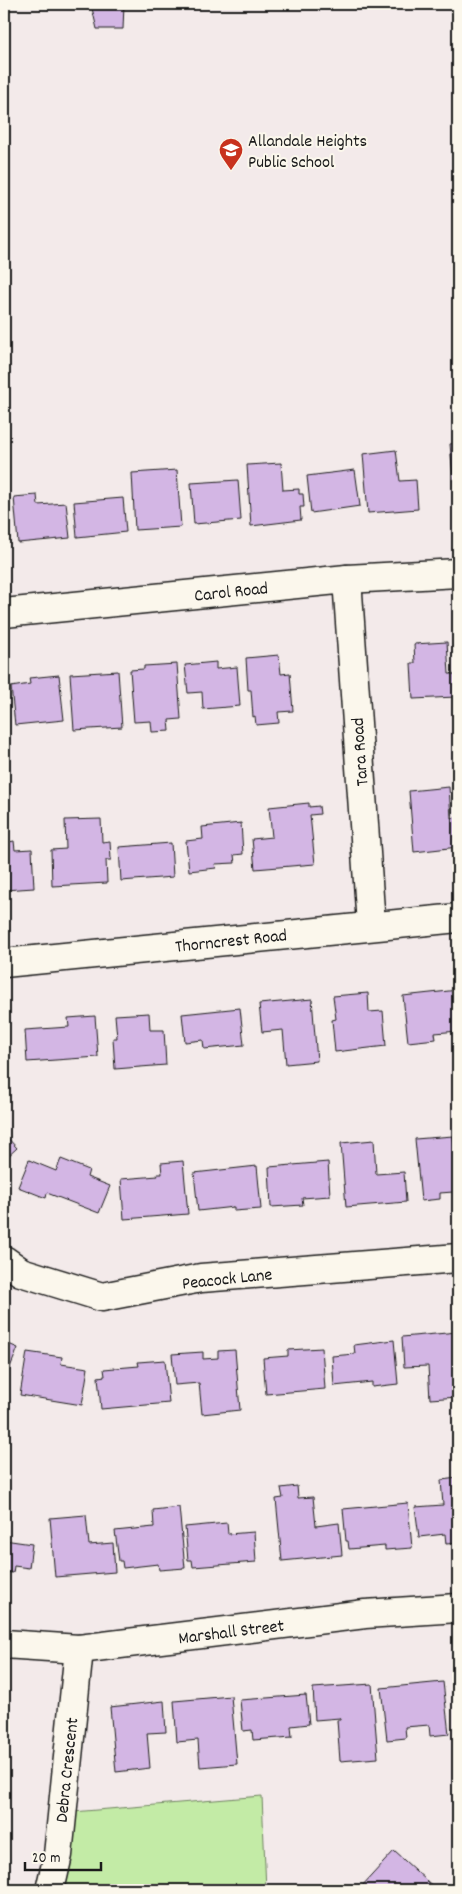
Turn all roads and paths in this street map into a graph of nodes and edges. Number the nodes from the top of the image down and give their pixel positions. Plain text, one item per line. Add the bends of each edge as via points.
1 (458, 573) edge
2 (347, 579) junction
3 (4, 613) edge
4 (458, 918) edge
5 (371, 925) junction
6 (4, 963) edge
7 (458, 1258) edge
8 (4, 1260) edge
9 (458, 1608) edge
10 (4, 1644) edge
11 (79, 1649) junction
12 (50, 1890) edge

1 - 2 street, Carol Road
2 - 3 street, Carol Road
2 - 5 street, Tara Road
4 - 5 street, Thorncrest Road
5 - 6 street, Thorncrest Road
7 - 8 street, Peacock Lane via 201,1278 102,1297 21,1272
9 - 11 street, Marshall Street via 365,1614
10 - 11 street, Marshall Street
11 - 12 street, Debra Crescent via 58,1855

